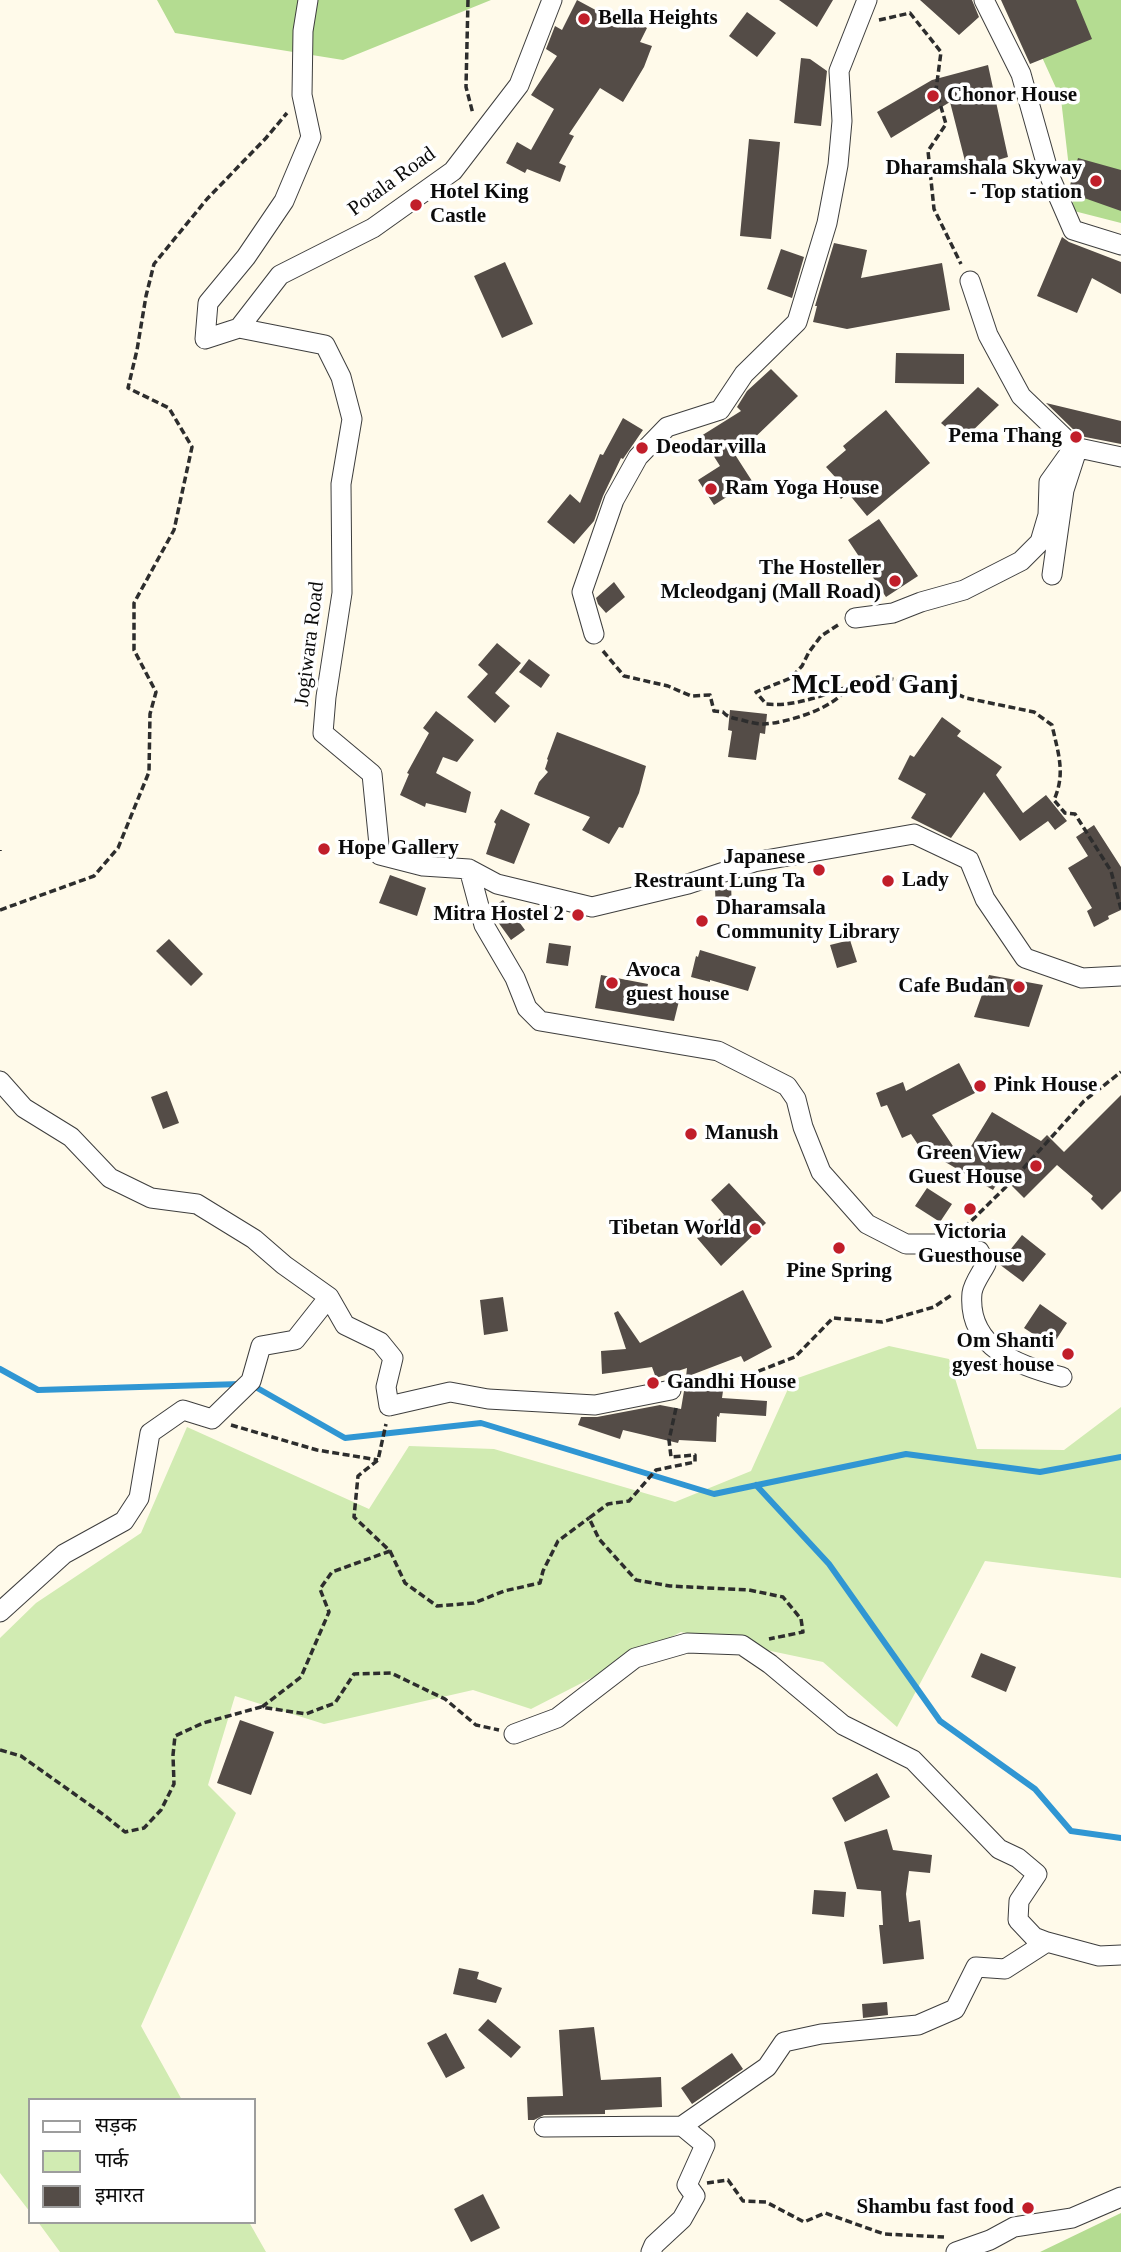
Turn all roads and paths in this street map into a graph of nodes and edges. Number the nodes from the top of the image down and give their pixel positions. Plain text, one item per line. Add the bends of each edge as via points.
1 (308, 0) edge
2 (468, 0) edge
3 (552, 0) edge
4 (867, 0) edge
5 (984, 0) edge
6 (856, 25) junction
7 (302, 96) junction
8 (480, 136) junction
9 (1121, 245) edge
10 (970, 281) joint
11 (239, 328) junction
12 (1075, 448) junction
13 (1121, 457) edge
14 (1052, 575) dead end
15 (855, 618) joint
16 (594, 634) joint
17 (847, 687) junction
18 (469, 869) junction
19 (1121, 909) edge
20 (0, 910) edge
21 (1121, 976) edge
22 (1121, 1072) edge
23 (0, 1080) edge
24 (947, 1244) junction
25 (981, 1275) junction
26 (328, 1297) junction
27 (1062, 1377) dead end
28 (675, 1389) junction
29 (212, 1419) junction
30 (386, 1429) dead end
31 (378, 1460) junction
32 (589, 1518) junction
33 (390, 1550) junction
34 (0, 1612) edge
35 (742, 1645) junction
36 (262, 1707) junction
37 (514, 1734) joint
38 (0, 1750) edge
39 (1047, 1942) junction
40 (1121, 1955) edge
41 (682, 2126) junction
42 (544, 2127) dead end
43 (687, 2185) junction
44 (1121, 2197) edge
45 (953, 2245) edge
46 (651, 2252) edge

1 - 7 street, Jogiwara Road
2 - 8 path via 466,87
3 - 8 street, Potala Road via 519,85
4 - 6 street
5 - 9 street via 1021,74 1049,177 1073,230
6 - 10 path via 910,13 941,52 936,90 946,124 928,151 934,209
6 - 16 street via 839,71 842,121 827,223 797,322 744,374 720,410 667,428 638,457 614,500 582,592
7 - 11 street, Jogiwara Road via 311,137 284,201 208,303 205,339
7 - 20 path via 154,264 146,296 128,388 169,408 192,447 174,530 134,603 134,650 156,692 150,714 149,772 118,848 94,876
8 - 11 street, Potala Road via 453,171 373,228 280,275
10 - 12 street via 988,335 1021,396
11 - 18 street, Jogiwara Road via 325,345 341,377 352,419 341,484 342,593 323,733 372,774 380,855 423,866
12 - 13 street
12 - 14 street
12 - 15 street via 1049,482 1048,515 1040,542 1021,561 964,590 893,614
15 - 17 path via 821,636 791,678 757,692 766,704 781,706
16 - 17 path via 608,660 624,676 691,696 710,695 714,711 727,717 761,724 779,722 824,707
17 - 19 path via 878,677 935,685 966,698 1034,712 1052,725 1061,766 1061,786 1054,800 1065,813 1075,814 1111,872
18 - 21 street, Jogiwara Road via 498,884 592,907 688,884 754,862 914,834 969,860 985,899 1025,958 1082,978
18 - 24 street via 484,925 527,1008 540,1021 718,1051 787,1086 796,1099 821,1172 867,1224 906,1244
22 - 24 path via 1084,1101
23 - 26 street via 24,1108 71,1137 110,1178 151,1198 197,1204 254,1239
24 - 25 street via 979,1251 986,1264
25 - 27 street via 972,1291 974,1322 995,1351 1027,1368
25 - 28 path via 934,1307 882,1322 833,1318 794,1357 743,1377
26 - 28 street via 345,1325 380,1342 393,1358 386,1387 389,1406 450,1392 488,1399 595,1405
26 - 29 street via 295,1340 261,1346 251,1381
28 - 32 path via 671,1457 695,1455 695,1462 656,1469 629,1501 608,1504
29 - 31 path via 317,1450
29 - 34 street via 183,1410 150,1433 139,1498 124,1521 64,1554
30 - 31 path
31 - 33 path via 358,1476 354,1517
32 - 33 path via 558,1541 540,1583 474,1603 437,1606 405,1583
32 - 35 path via 599,1539 636,1580 783,1597 801,1619 803,1632
33 - 36 path via 332,1572 320,1589 329,1612 301,1677
35 - 37 street via 687,1643 635,1658 557,1718
35 - 39 street via 843,1725 913,1760 999,1849 1037,1874 1019,1900 1018,1920 1034,1937
36 - 37 path via 306,1714 335,1703 354,1674 391,1673 445,1699 476,1725
36 - 38 path via 203,1723 176,1736 174,1784 161,1811 144,1828 125,1832 21,1756
39 - 40 street via 1099,1955
39 - 41 street via 1005,1969 975,1968 955,2009 918,2025 784,2042 767,2067
41 - 42 street
41 - 43 street via 705,2146
43 - 45 path via 728,2180 743,2201 766,2202 804,2222 825,2213 884,2234
43 - 46 street via 695,2196
44 - 45 street via 1072,2218 1014,2227 990,2240

